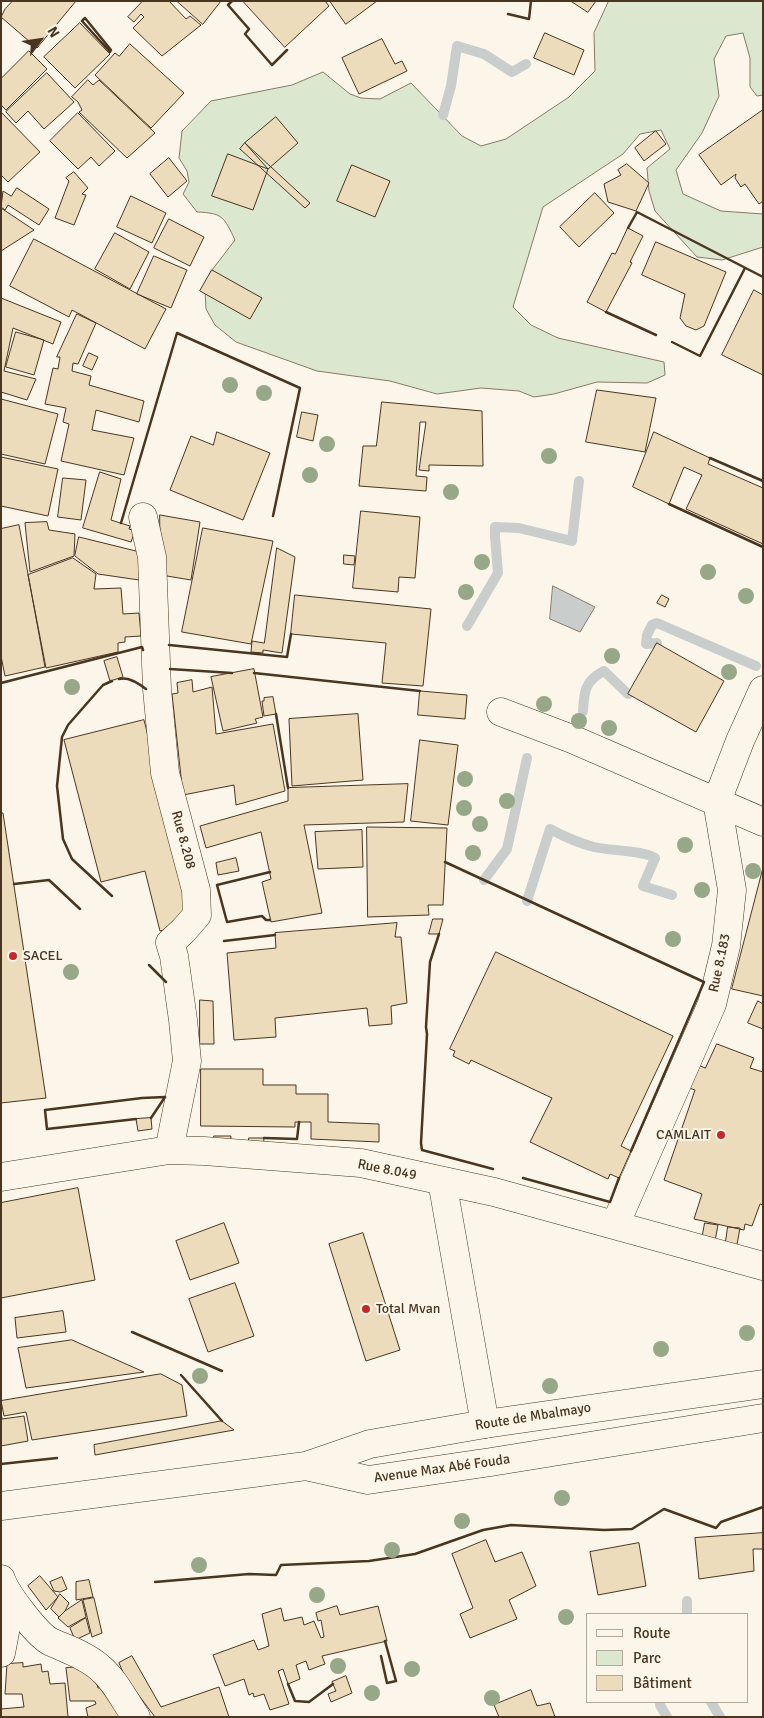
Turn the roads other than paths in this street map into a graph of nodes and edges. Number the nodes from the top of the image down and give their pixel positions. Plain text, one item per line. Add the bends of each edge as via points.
1 (143, 517) dead end
2 (763, 690) edge
3 (501, 712) dead end
4 (717, 801) junction
5 (763, 822) edge
6 (169, 1150) junction
7 (1, 1177) edge
8 (442, 1181) junction
9 (615, 1225) junction
10 (763, 1266) edge
11 (763, 1384) edge
12 (763, 1418) edge
13 (485, 1424) junction
14 (306, 1466) junction
15 (1, 1506) edge
16 (2, 1581) edge
17 (1, 1653) edge
18 (136, 1717) edge

1 - 6 main road, Rue 8.208 via 152,557 157,689 165,773 196,890 197,915 170,943 176,966 187,1061
2 - 4 main road
3 - 4 main road
4 - 5 main road
4 - 9 main road, Rue 8.183 via 732,890 726,946 712,1004
6 - 7 main road, Rue 8.049
6 - 8 main road, Rue 8.049 via 361,1163
8 - 9 main road, Rue 8.049
8 - 13 main road
9 - 10 main road, Rue 8.049
11 - 13 main road, Route de Mbalmayo
12 - 14 main road, Avenue Max Abé Fouda via 368,1480
13 - 14 main road, Route de Mbalmayo via 370,1444
14 - 15 main road, Avenue Max Abé Fouda
16 - 17 main road via 5,1632
16 - 18 main road via 28,1621 49,1641 97,1665 109,1676

